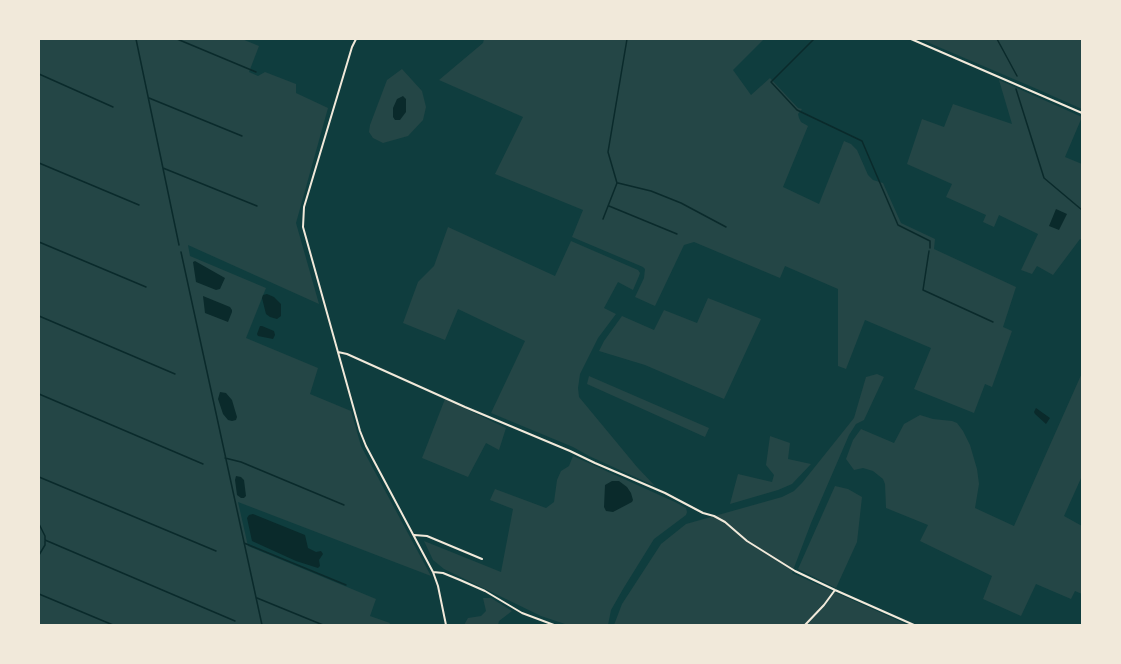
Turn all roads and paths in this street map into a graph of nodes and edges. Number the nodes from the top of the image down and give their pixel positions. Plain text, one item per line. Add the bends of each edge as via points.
1 (356, 39) edge
2 (911, 39) edge
3 (1082, 113) edge
4 (338, 352) junction
5 (414, 535) junction
6 (482, 559) dead end
7 (433, 572) junction
8 (835, 590) junction
9 (446, 625) edge
10 (554, 625) edge
11 (804, 625) edge
12 (914, 625) edge

1 - 4 street via 304,207 303,218 306,238
2 - 3 street
4 - 5 street via 366,446
4 - 8 street via 666,493 725,522 770,557
5 - 6 street via 427,536
5 - 7 street
7 - 9 street
7 - 10 street via 460,580 485,591 522,613
8 - 11 street
8 - 12 street

